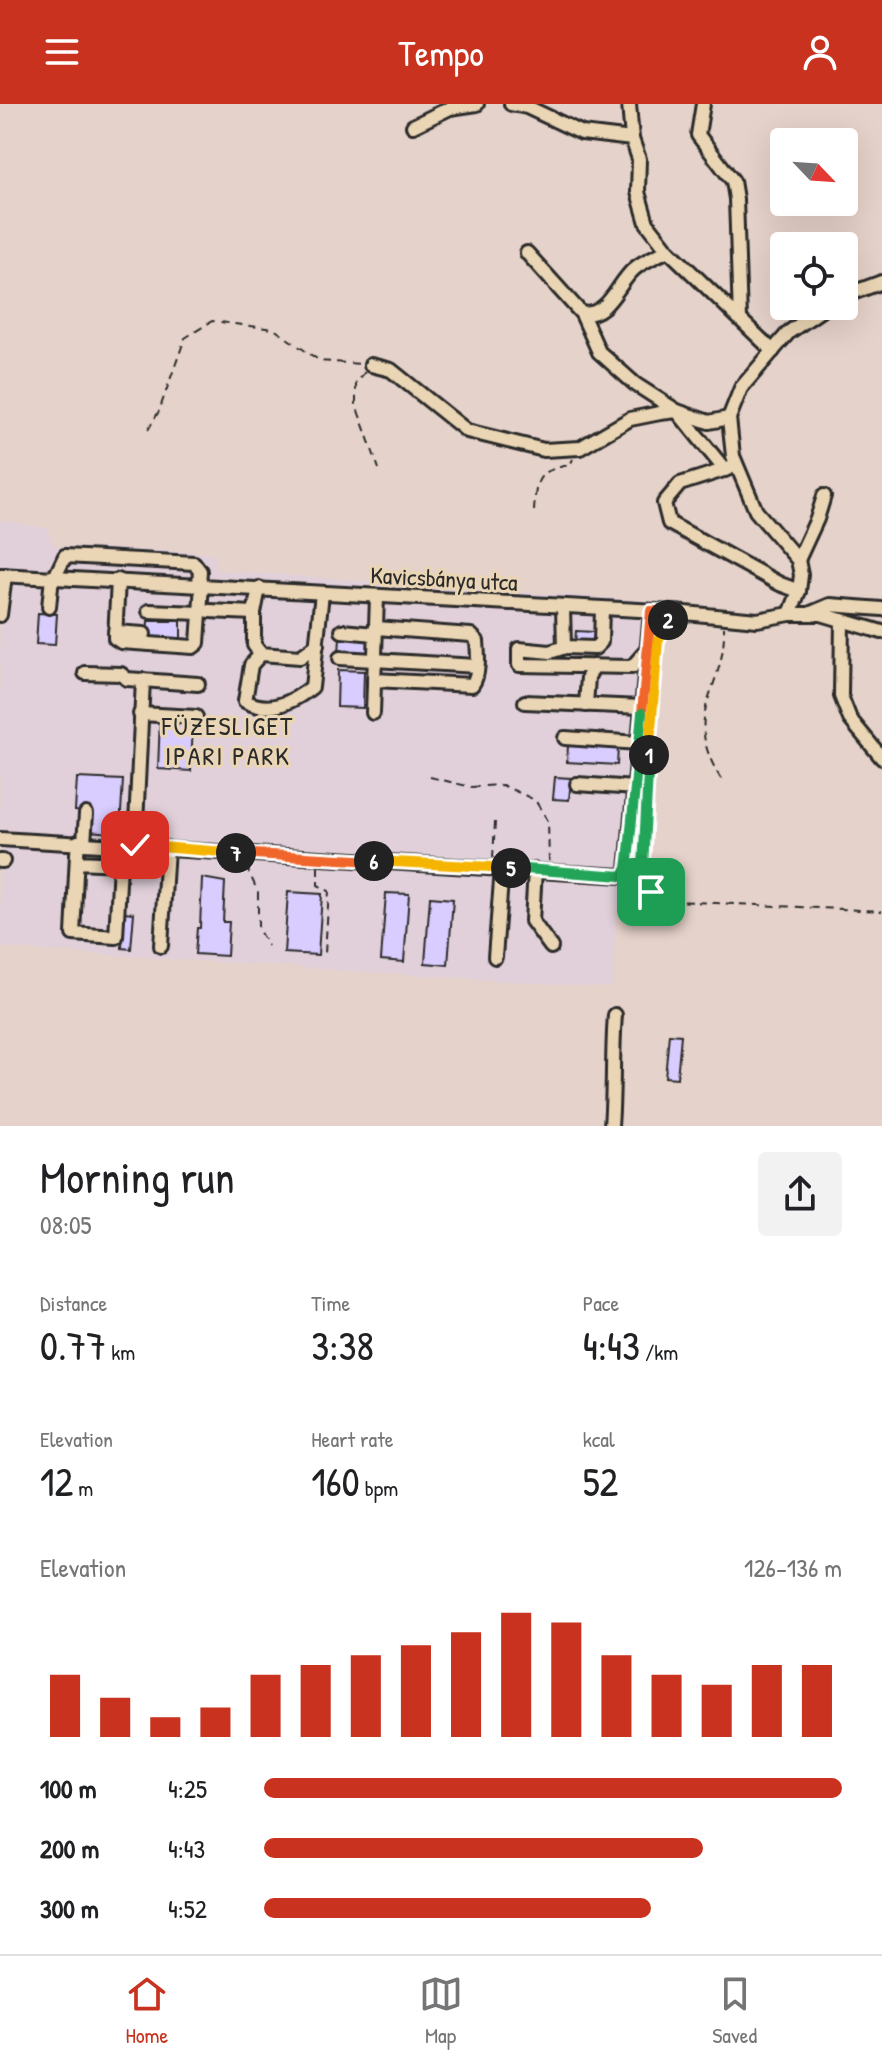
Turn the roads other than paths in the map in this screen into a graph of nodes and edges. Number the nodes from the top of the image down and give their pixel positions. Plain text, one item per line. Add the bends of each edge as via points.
1 (477, 104) edge
2 (511, 104) edge
3 (629, 104) edge
4 (703, 104) edge
5 (413, 126) dead end
6 (632, 139) junction
7 (668, 250) junction
8 (527, 253) dead end
9 (882, 282) edge
10 (858, 291) edge
11 (582, 314) junction
12 (740, 319) junction
13 (807, 320) edge
14 (773, 351) junction
15 (371, 365) road end
16 (677, 411) junction
17 (729, 418) junction
18 (731, 468) junction
19 (824, 496) dead end
20 (116, 559) junction
21 (798, 560) junction
22 (2, 575) edge
23 (53, 577) junction
24 (116, 580) junction
25 (200, 584) junction
26 (259, 588) junction
27 (799, 591) junction
28 (322, 593) junction
29 (377, 597) junction
30 (49, 607) dead end
31 (563, 607) junction
32 (602, 609) junction
33 (882, 609) edge
34 (149, 611) dead end
35 (651, 611) junction
36 (204, 612) junction
37 (254, 613) junction
38 (790, 614) junction
39 (809, 614) junction
40 (0, 615) edge
41 (842, 620) junction
42 (342, 631) dead end
43 (376, 631) junction
44 (115, 632) junction
45 (882, 632) edge
46 (144, 634) dead end
47 (317, 645) junction
48 (565, 647) junction
49 (647, 650) junction
50 (261, 654) junction
51 (340, 658) dead end
52 (375, 659) junction
53 (477, 666) junction
54 (594, 666) junction
55 (85, 673) dead end
56 (143, 680) junction
57 (374, 680) junction
58 (198, 684) dead end
59 (525, 702) dead end
60 (586, 705) junction
61 (642, 707) junction
62 (140, 710) junction
63 (373, 713) dead end
64 (196, 717) dead end
65 (565, 738) dead end
66 (639, 743) junction
67 (882, 758) edge
68 (577, 784) dead end
69 (635, 788) junction
70 (86, 814) dead end
71 (0, 839) edge
72 (81, 842) junction
73 (135, 845) junction
74 (167, 848) junction
75 (77, 862) junction
76 (498, 868) junction
77 (535, 870) junction
78 (161, 946) dead end
79 (551, 947) dead end
80 (495, 957) dead end
81 (615, 1015) dead end
82 (611, 1126) edge

1 - 5 street via 450,108
2 - 6 street via 582,133
3 - 6 street
4 - 12 street via 698,135 733,181
6 - 7 street via 647,223
7 - 11 street via 635,267 604,307
7 - 12 street
8 - 11 street
9 - 10 street
11 - 16 street via 599,352
12 - 14 street
13 - 14 street
14 - 17 street via 741,388
15 - 16 street via 391,370 467,431 544,450 580,448 630,419
16 - 17 street via 709,422
16 - 18 street
17 - 18 street
18 - 21 street via 756,511
18 - 27 street via 680,484 664,503 669,523
19 - 21 street
20 - 23 street via 65,556
20 - 24 street
20 - 25 street via 194,563
21 - 27 street
22 - 23 street, Kavicsbánya utca
22 - 40 street
23 - 24 street, Kavicsbánya utca
23 - 30 street
24 - 25 street, Kavicsbánya utca
24 - 44 street
25 - 26 street, Kavicsbánya utca
25 - 36 street
26 - 28 street, Kavicsbánya utca
26 - 37 street
27 - 38 street
28 - 29 street, Kavicsbánya utca
28 - 47 street
29 - 31 street, Kavicsbánya utca
29 - 43 street
31 - 32 street, Kavicsbánya utca
31 - 48 street
32 - 35 street, Kavicsbánya utca
32 - 48 street via 601,642 595,648
33 - 39 street via 830,605
34 - 36 street
35 - 38 street, Kavicsbánya utca via 757,620
35 - 49 street
36 - 37 street
36 - 44 street via 193,647 121,642
37 - 50 street via 254,645
38 - 39 street, Kavicsbánya utca
39 - 41 street, Kavicsbánya utca
41 - 45 street, Kavicsbánya utca
41 - 67 street via 841,696 850,719
42 - 43 street
43 - 52 street
43 - 53 street via 471,635 477,641
44 - 46 street
47 - 50 street via 300,657
47 - 50 street via 312,687 297,700 273,708 245,701 251,665
48 - 54 street via 550,652 519,649 519,665
49 - 54 street via 632,667
49 - 61 street
51 - 52 street
52 - 53 street
52 - 57 street
53 - 57 street via 472,685
54 - 60 street
55 - 56 street
56 - 58 street
56 - 62 street
57 - 63 street
59 - 60 street
60 - 61 street
61 - 66 street
62 - 64 street
62 - 73 street
65 - 66 street
66 - 69 street
68 - 69 street
69 - 77 street via 622,876
70 - 72 street
71 - 72 street
72 - 73 street
72 - 75 street
73 - 74 street
74 - 76 street
74 - 78 street
75 - 75 street via 73,934 116,937 120,864
76 - 77 street
76 - 80 street
77 - 79 street via 532,921
81 - 82 street

